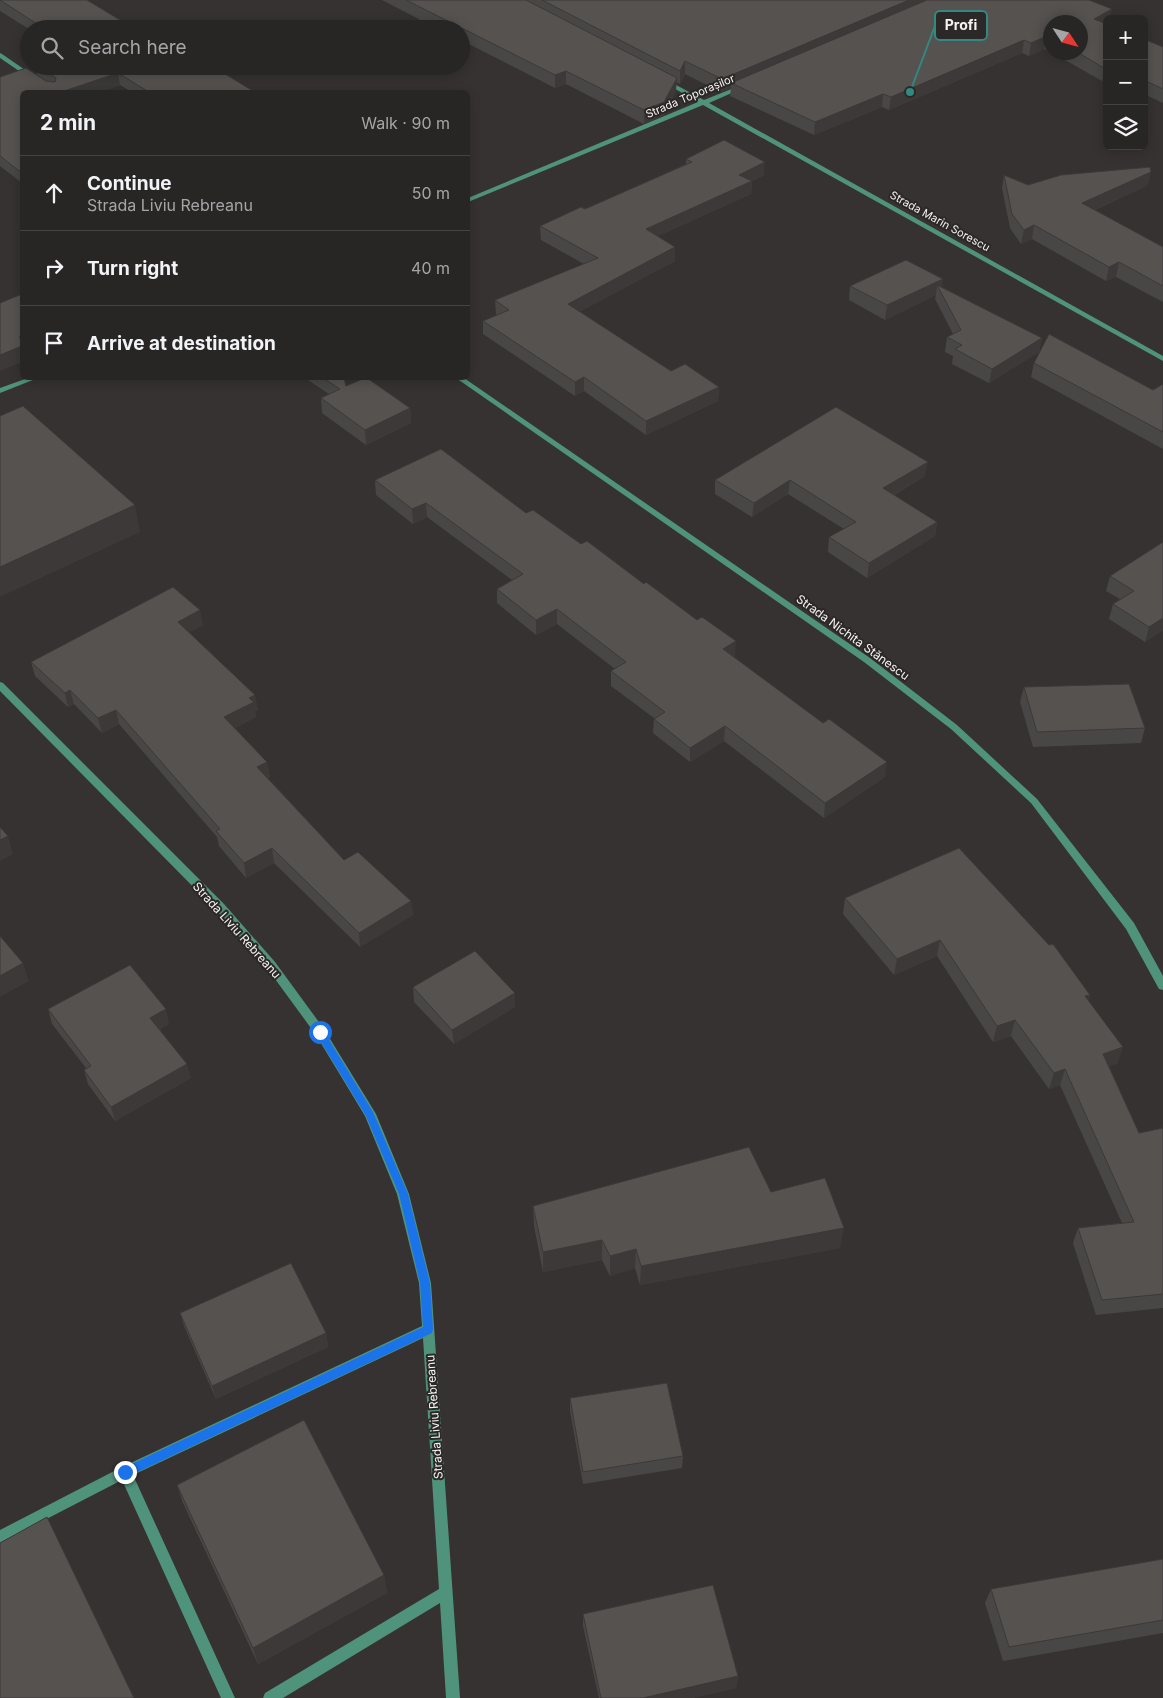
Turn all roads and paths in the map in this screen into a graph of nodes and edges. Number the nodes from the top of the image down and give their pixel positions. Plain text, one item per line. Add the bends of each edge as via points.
1 (0, 55) edge
2 (20, 69) edge
3 (29, 75) edge
4 (654, 76) edge
5 (750, 83) edge
6 (51, 90) edge
7 (706, 102) junction
8 (470, 199) edge
9 (1163, 359) edge
10 (29, 380) edge
11 (463, 380) edge
12 (0, 391) edge
13 (0, 685) edge
14 (1163, 986) edge
15 (428, 1329) junction
16 (125, 1472) junction
17 (0, 1537) edge
18 (446, 1592) junction
19 (228, 1698) edge
20 (270, 1698) edge
21 (453, 1698) edge

1 - 2 street
3 - 6 street
4 - 7 street, Strada Marin Sorescu
5 - 7 street, Strada Toporașilor
7 - 8 street, Strada Toporașilor
7 - 9 street, Strada Marin Sorescu
10 - 12 street
11 - 14 street, Strada Nichita Stănescu via 867,660 954,728 1034,802 1130,926
13 - 15 street, Strada Liviu Rebreanu via 220,908 271,965 320,1032 370,1114 403,1194 425,1283
15 - 16 street
15 - 18 street, Strada Liviu Rebreanu
16 - 17 street
16 - 19 street
18 - 20 street
18 - 21 street, Strada Liviu Rebreanu

